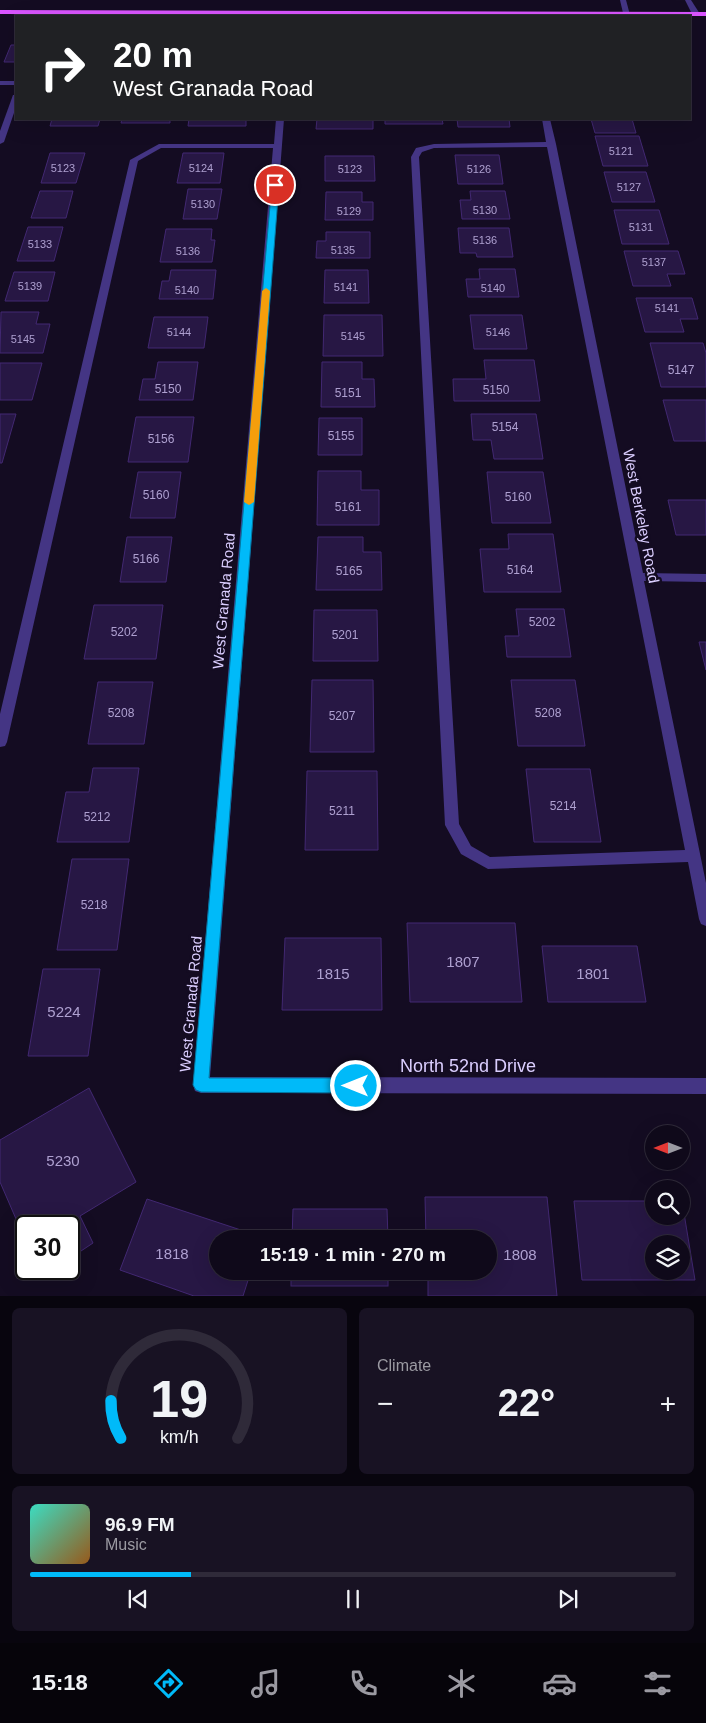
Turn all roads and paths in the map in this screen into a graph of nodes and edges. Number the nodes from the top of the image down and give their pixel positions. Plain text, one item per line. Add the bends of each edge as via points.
1 (622, 0) edge
2 (688, 0) edge
3 (0, 12) edge
4 (627, 14) junction
5 (696, 14) junction
6 (706, 14) edge
7 (0, 83) edge
8 (15, 83) edge
9 (15, 100) edge
10 (280, 120) edge
11 (546, 120) edge
12 (0, 142) edge
13 (552, 144) junction
14 (278, 146) junction
15 (638, 577) junction
16 (706, 578) edge
17 (0, 742) edge
18 (693, 856) junction
19 (706, 919) edge
20 (201, 1085) joint
21 (706, 1086) edge

1 - 4 street
2 - 5 street
3 - 4 main road
4 - 5 main road
5 - 6 main road
7 - 8 street
9 - 12 street
10 - 14 street, West Granada Road
11 - 13 street, West Berkeley Road
13 - 15 street, West Berkeley Road
13 - 18 street via 434,146 419,150 415,157 452,825 466,850 488,863
14 - 17 street via 159,146 134,160
14 - 20 street, West Granada Road
15 - 16 street
15 - 18 street, West Berkeley Road
18 - 19 street, West Berkeley Road
20 - 21 street, North 52nd Drive

